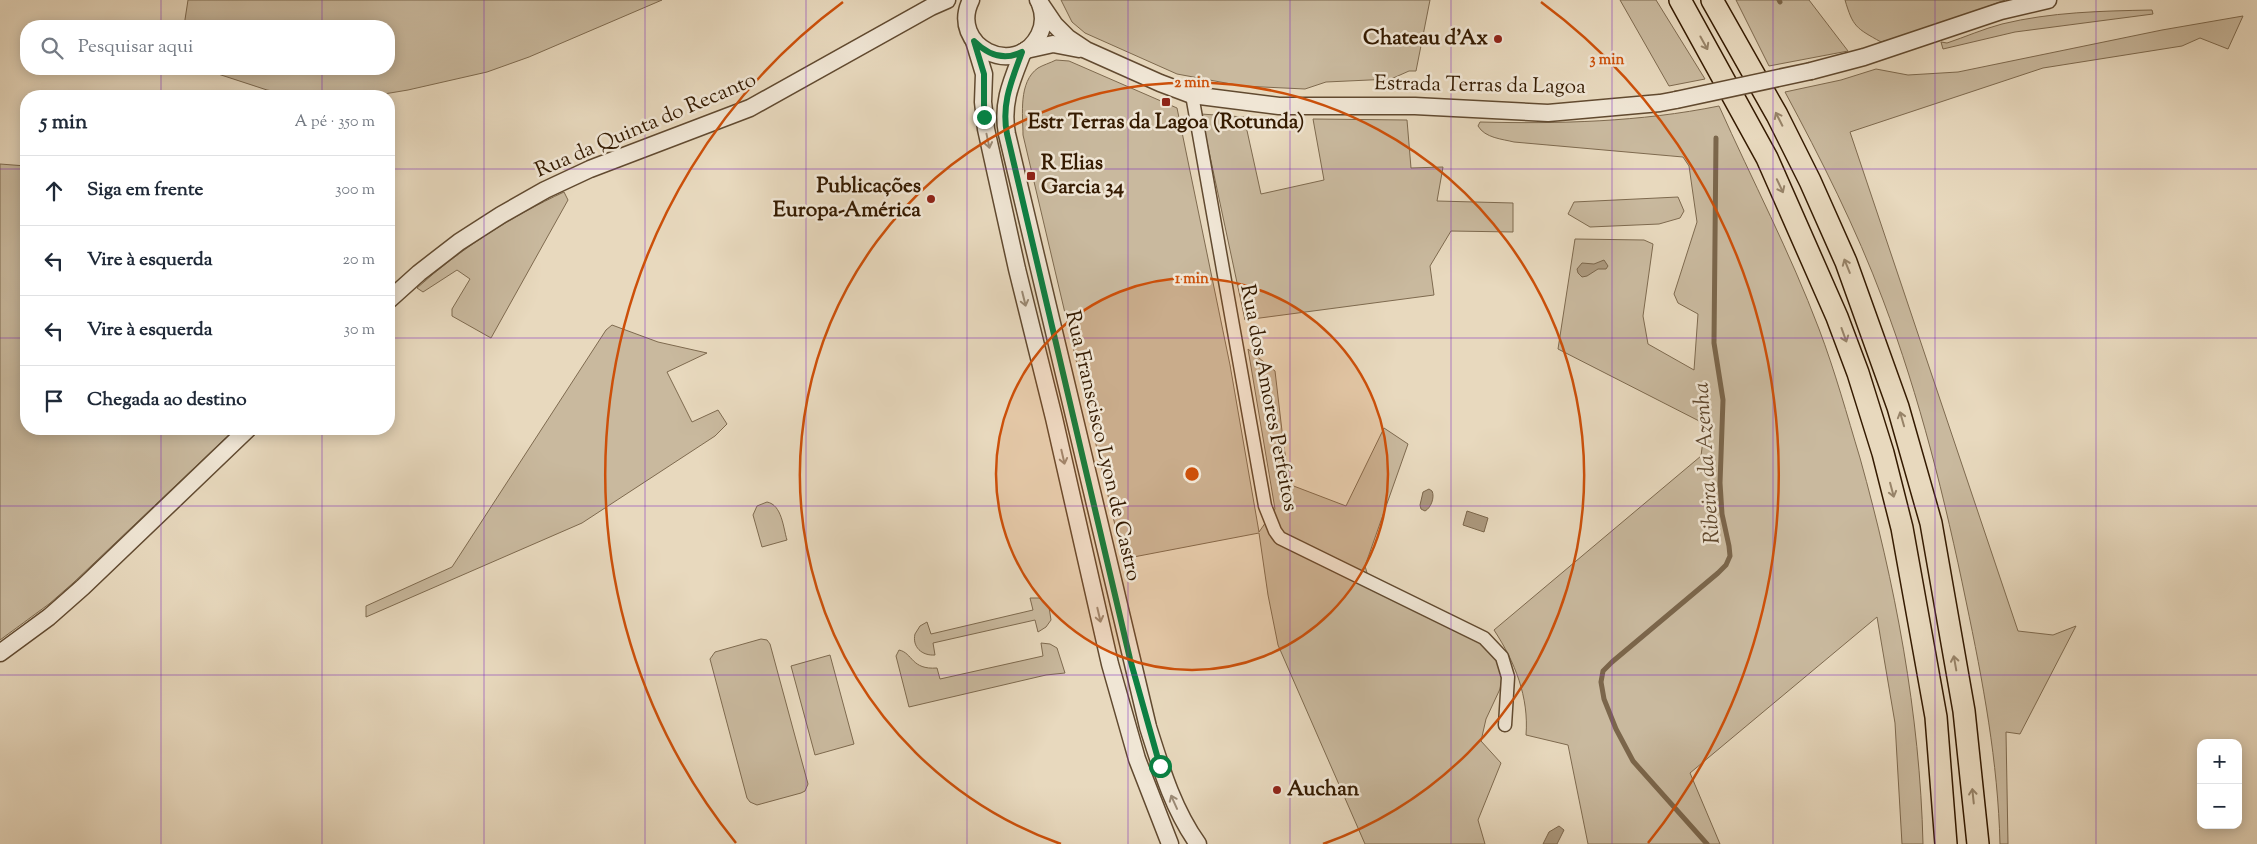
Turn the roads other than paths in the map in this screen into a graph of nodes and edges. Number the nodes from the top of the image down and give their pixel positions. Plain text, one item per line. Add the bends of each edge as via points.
1 (971, 0) edge
2 (1038, 0) edge
3 (1680, 0) edge
4 (1712, 0) edge
5 (2048, 0) edge
6 (940, 2) edge
7 (967, 22) junction
8 (974, 41) junction
9 (1086, 50) junction
10 (1024, 51) junction
11 (1192, 94) junction
12 (395, 295) edge
13 (242, 435) edge
14 (0, 653) edge
15 (1504, 725) dead end
16 (1170, 844) edge
17 (1198, 844) edge
18 (1946, 844) edge
19 (1978, 844) edge

1 - 7 street
2 - 9 street, Estrada Terras da Lagoa via 1055,25
2 - 10 street, Rua Franscisco Lyon de Castro via 1042,10 1041,30
3 -> 18 highway via 1767,158 1833,308 1883,453 1902,528 1936,716
19 -> 4 highway via 1964,711 1931,523 1898,407 1846,262 1810,181
5 - 11 street, Estrada Terras da Lagoa, bridge via 2001,11 1864,57 1650,104 1548,113 1415,106 1280,106
6 - 7 street, Rua da Quinta do Recanto via 942,7 952,10
6 - 12 street, Rua da Quinta do Recanto via 750,108 590,169 545,190 459,242
7 - 8 street, Rua Franscisco Lyon de Castro
8 - 10 street, Estrada Terras da Lagoa via 990,54 1011,56
8 -> 16 street, Rua Franscisco Lyon de Castro via 984,74 986,129 1110,664 1137,759
9 - 10 street, Estrada Terras da Lagoa via 1053,44
9 - 11 street, Estrada Terras da Lagoa
17 -> 10 street, Rua Franscisco Lyon de Castro via 1173,800 1148,727 1007,134 1004,119 1006,96
11 - 15 street, Rua dos Amores Perfeitos via 1265,506 1275,532 1313,556 1484,638 1502,657 1508,677
13 - 14 street via 83,587

